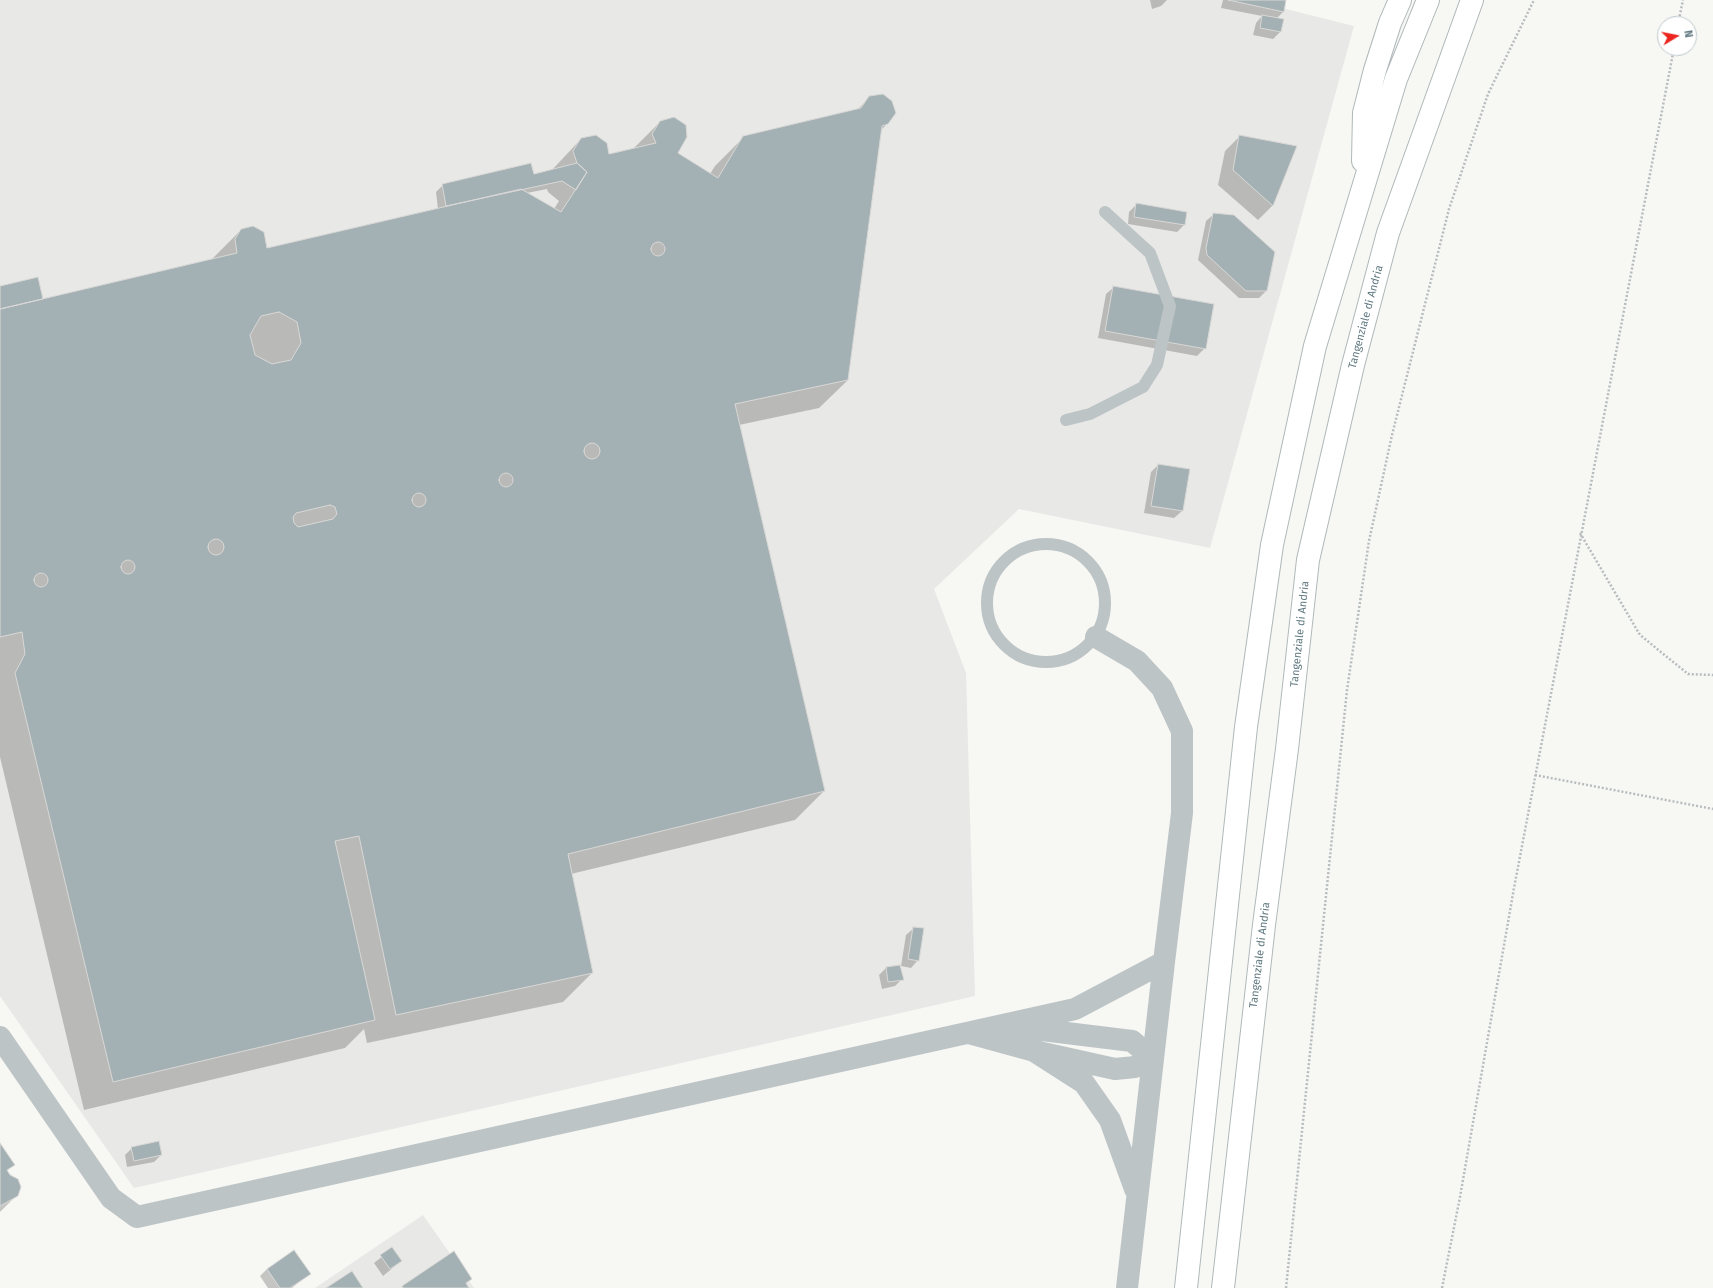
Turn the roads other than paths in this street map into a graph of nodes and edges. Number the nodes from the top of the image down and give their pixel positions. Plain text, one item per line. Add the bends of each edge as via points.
1 (1400, 0) edge
2 (1428, 0) edge
3 (1477, 0) edge
4 (1468, 9) edge
5 (1362, 192) junction
6 (1105, 212) dead end
7 (1066, 420) dead end
8 (1096, 637) junction
9 (1164, 962) junction
10 (969, 1034) junction
11 (0, 1037) edge
12 (1034, 1051) junction
13 (1152, 1058) junction
14 (1136, 1193) junction
15 (1127, 1288) edge
16 (1186, 1288) edge
17 (1223, 1288) edge

1 - 5 main road via 1374,70 1364,113
2 - 5 main road via 1396,79
3 - 4 main road, Tangenziale di Andria
4 - 17 main road, Tangenziale di Andria via 1388,233 1353,365 1308,560
5 - 16 main road via 1315,346 1272,545 1246,727
6 - 7 lane via 1150,253 1170,306 1157,365 1143,388 1090,414
8 - 8 lane via 1105,616 1106,603 1102,584 1093,566 1078,553 1059,545 1039,544 1017,551 999,566 989,587 987,611 994,633 1009,650 1030,661 1053,663 1077,654
8 - 9 street via 1137,661 1162,688 1182,732 1182,813
9 - 10 street via 1075,1010
9 - 13 street
10 - 11 street via 137,1217 111,1198
10 - 12 street
10 - 13 street via 1042,1030 1092,1035 1132,1041
12 - 13 street via 1115,1069 1135,1067
12 - 14 street via 1084,1083 1110,1120
13 - 14 street
14 - 15 street

